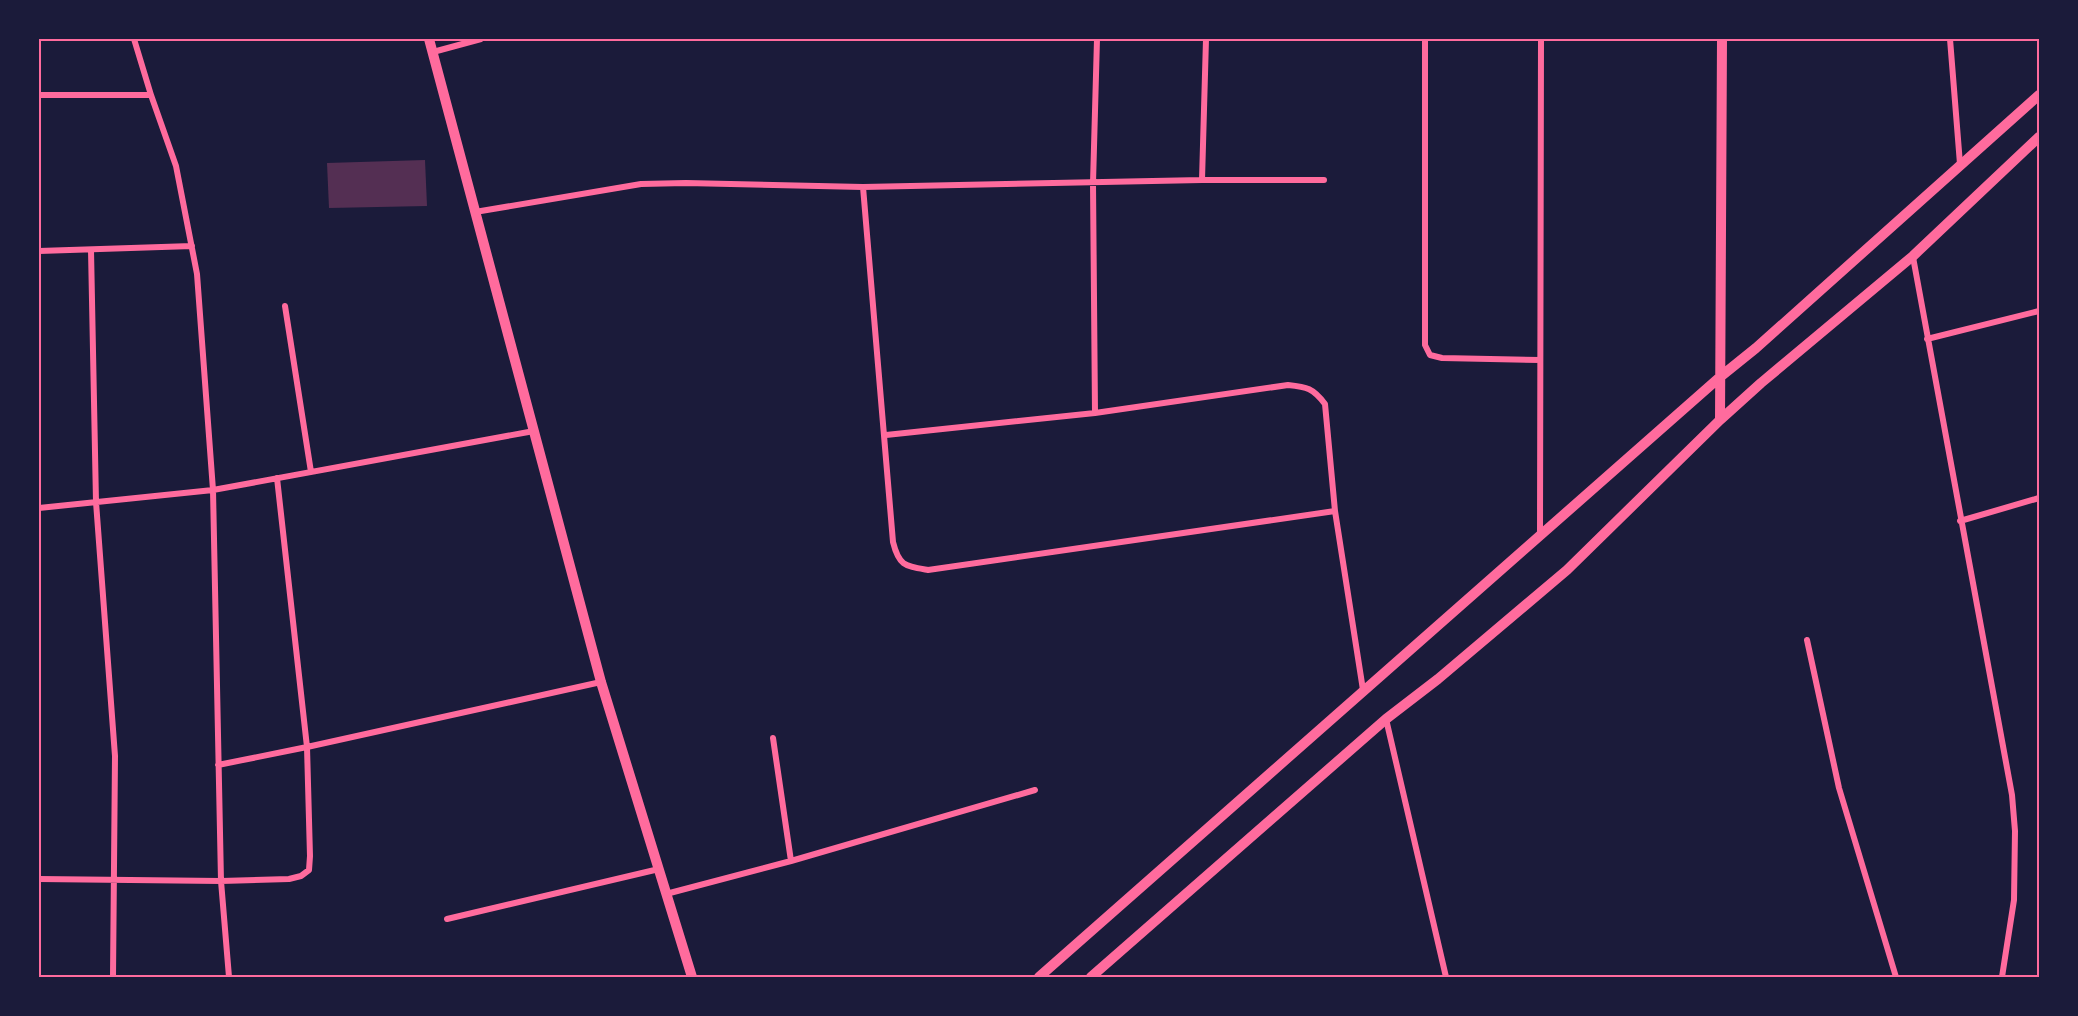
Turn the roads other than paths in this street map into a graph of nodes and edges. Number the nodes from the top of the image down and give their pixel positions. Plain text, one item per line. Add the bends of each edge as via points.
1 (134, 39) edge
2 (429, 39) edge
3 (481, 39) edge
4 (1097, 39) edge
5 (1206, 39) edge
6 (1425, 39) edge
7 (1540, 39) edge
8 (1722, 39) edge
9 (1950, 39) edge
10 (433, 52) junction
11 (39, 94) edge
12 (151, 94) junction
13 (2039, 95) edge
14 (2039, 137) edge
15 (1960, 164) junction
16 (1202, 180) junction
17 (1324, 180) dead end
18 (1093, 183) junction
19 (863, 187) junction
20 (475, 212) junction
21 (192, 246) junction
22 (91, 250) junction
23 (39, 251) edge
24 (1913, 256) junction
25 (285, 306) dead end
26 (2039, 311) edge
27 (1927, 339) junction
28 (1540, 360) junction
29 (1720, 378) junction
30 (1095, 413) junction
31 (1720, 420) junction
32 (534, 432) junction
33 (886, 435) junction
34 (312, 472) junction
35 (277, 478) junction
36 (213, 490) junction
37 (2039, 498) edge
38 (96, 502) junction
39 (39, 508) edge
40 (1335, 511) junction
41 (1960, 521) junction
42 (1540, 535) junction
43 (1807, 640) dead end
44 (601, 682) junction
45 (1363, 690) junction
46 (1386, 719) junction
47 (773, 738) dead end
48 (307, 747) junction
49 (218, 765) junction
50 (1035, 790) dead end
51 (790, 861) junction
52 (659, 869) junction
53 (39, 879) edge
54 (112, 880) junction
55 (220, 880) junction
56 (666, 894) junction
57 (447, 919) dead end
58 (113, 977) edge
59 (229, 977) edge
60 (692, 977) edge
61 (1039, 977) edge
62 (1091, 977) edge
63 (1446, 977) edge
64 (1896, 977) edge
65 (2002, 977) edge

1 - 12 street
2 - 10 street
3 - 10 street
4 - 18 street
5 - 16 street
6 - 28 street via 1425,345 1430,355 1442,358
7 - 28 street
8 - 29 street
9 - 15 street
10 - 20 street
11 - 12 street
12 - 21 street via 176,166
13 - 15 street
14 - 24 street
15 - 29 street
16 - 17 street
16 - 18 street
18 - 19 street
18 - 30 street
19 - 20 street via 641,184
19 - 33 street
20 - 32 street
21 - 22 street
21 - 36 street
22 - 23 street
22 - 38 street
24 - 27 street
24 - 31 street
25 - 34 street
26 - 27 street
27 - 41 street
28 - 42 street
29 - 31 street
29 - 42 street
30 - 33 street
30 - 40 street via 1288,385 1304,387 1316,392 1325,404
31 - 46 street via 1567,570
32 - 34 street
32 - 44 street
33 - 40 street via 893,542 897,558 907,567 928,570
34 - 35 street
35 - 36 street
35 - 48 street
36 - 38 street
36 - 49 street
37 - 41 street
38 - 39 street
38 - 54 street via 115,756
40 - 45 street
41 - 65 street via 2012,795 2014,900
42 - 45 street
43 - 64 street via 1839,788
44 - 48 street
44 - 52 street
45 - 61 street
46 - 62 street
46 - 63 street
47 - 51 street
48 - 49 street
48 - 55 street via 309,870 289,879
49 - 55 street
50 - 51 street
51 - 56 street
52 - 56 street
52 - 57 street
53 - 54 street
54 - 55 street
54 - 58 street
55 - 59 street
56 - 60 street

